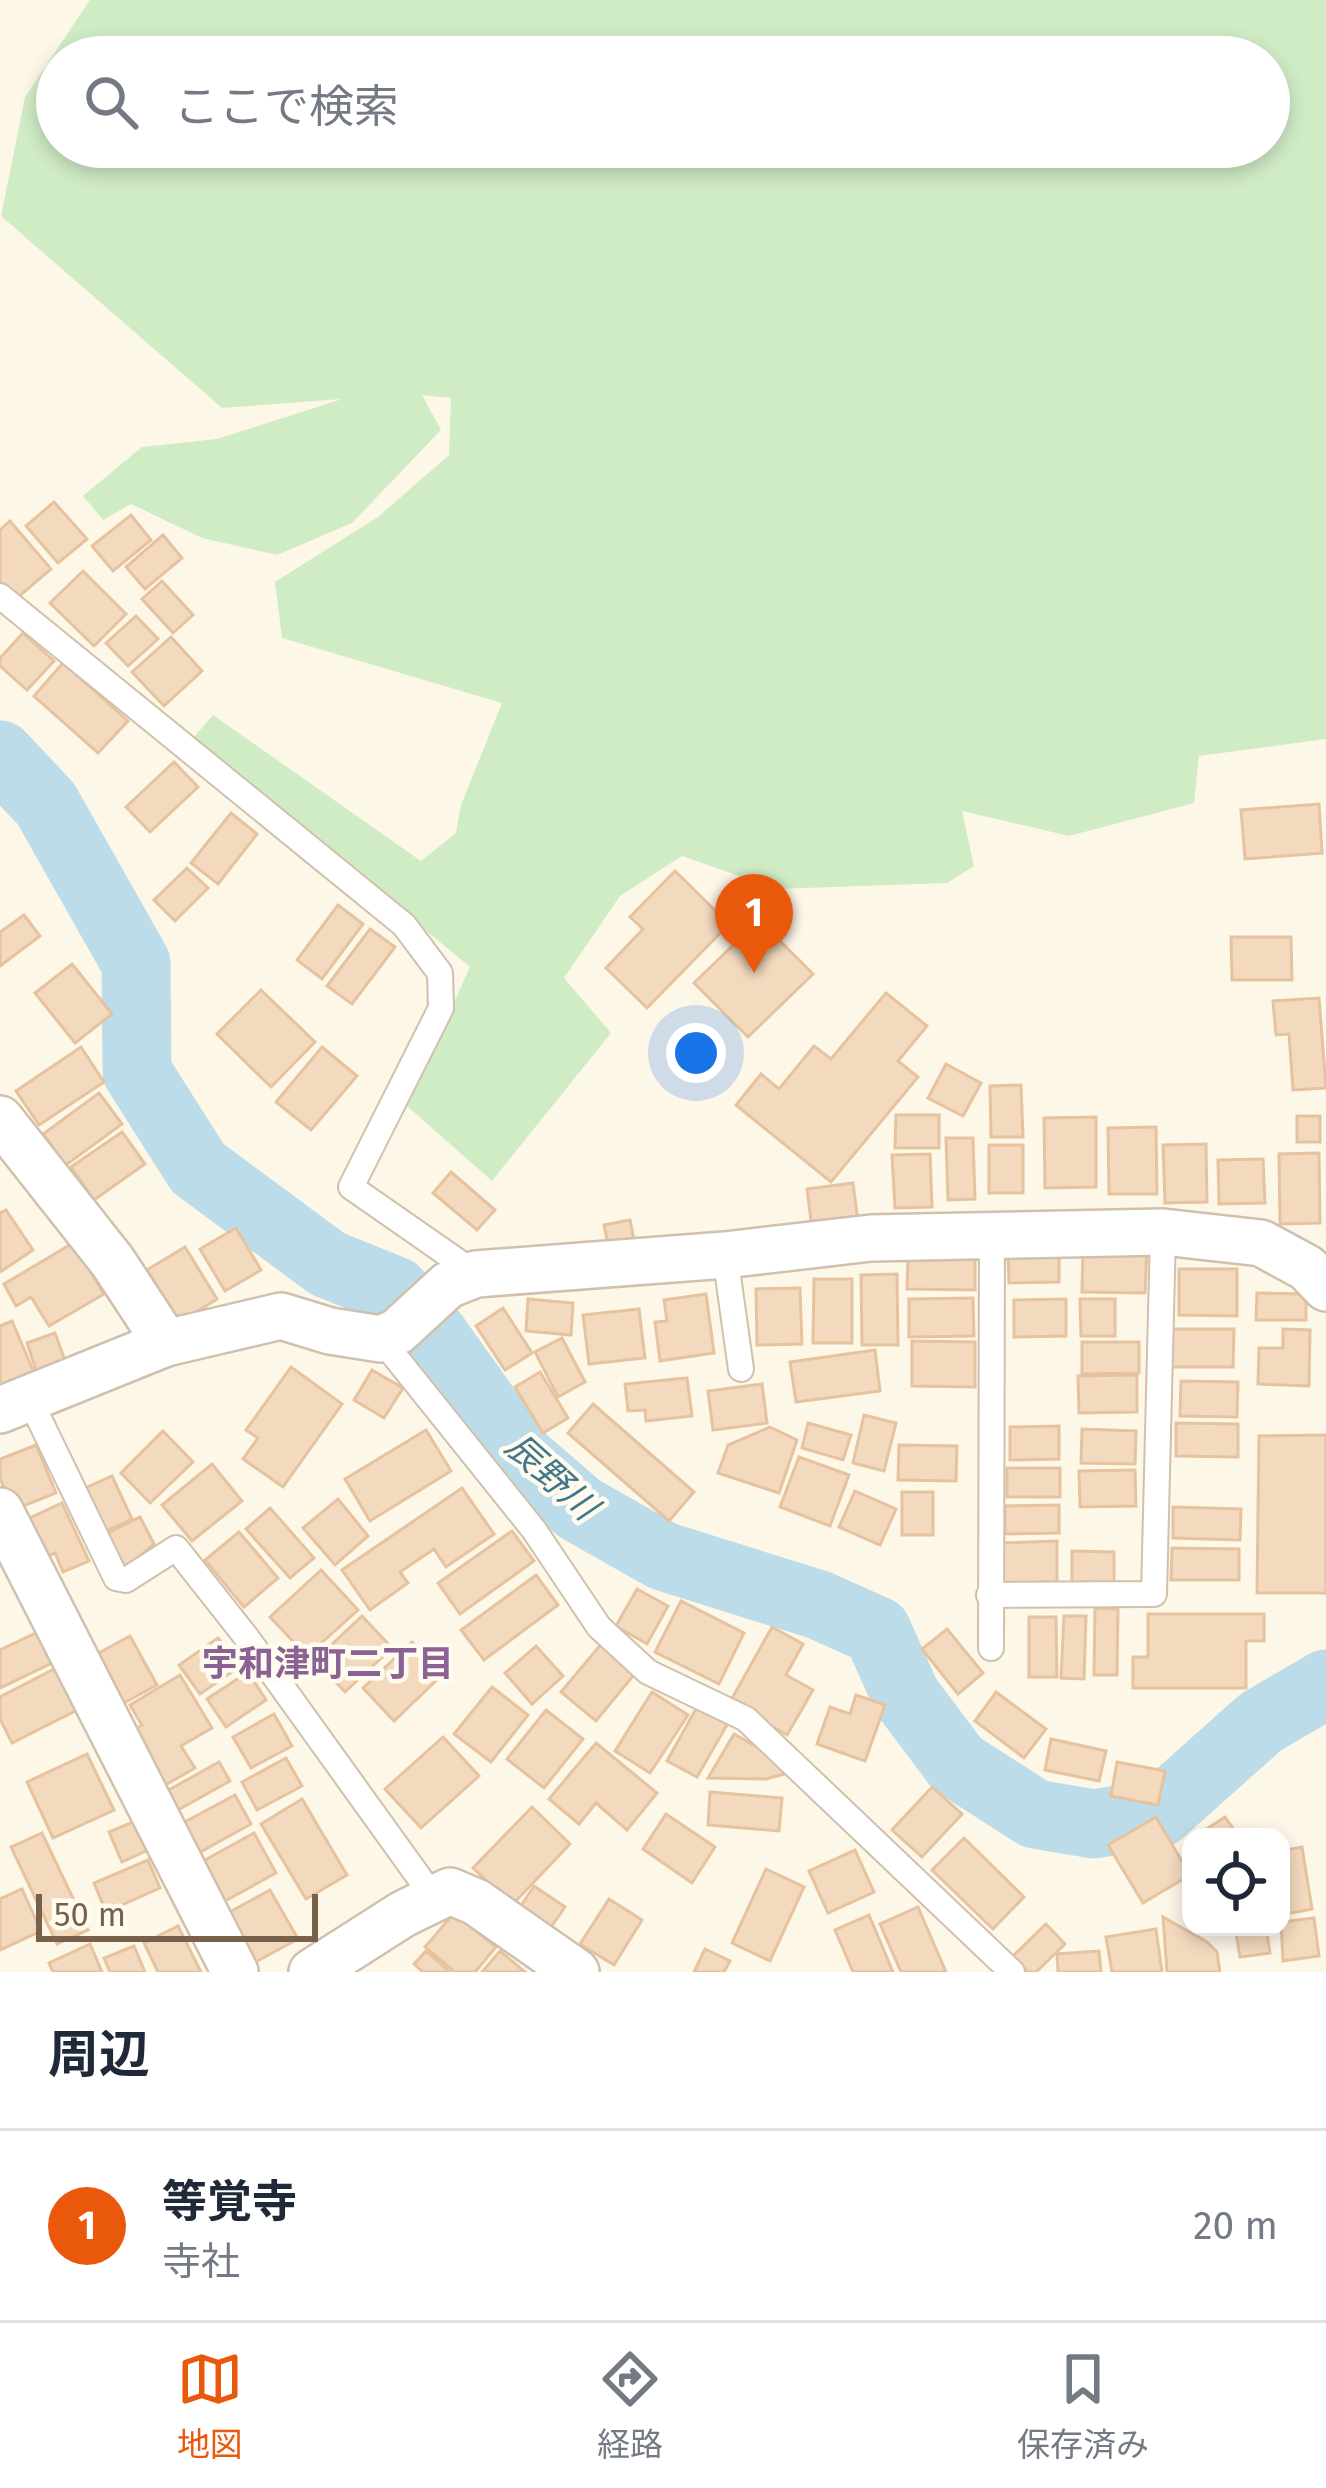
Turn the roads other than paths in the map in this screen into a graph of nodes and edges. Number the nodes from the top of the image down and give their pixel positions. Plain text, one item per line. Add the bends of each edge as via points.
1 (0, 596) edge
2 (0, 1119) edge
3 (1163, 1232) junction
4 (992, 1237) junction
5 (725, 1256) junction
6 (1320, 1265) edge
7 (462, 1279) junction
8 (389, 1335) junction
9 (166, 1343) junction
10 (741, 1369) dead end
11 (15, 1404) edge
12 (0, 1511) edge
13 (988, 1595) junction
14 (991, 1648) dead end
15 (434, 1898) junction
16 (235, 1972) edge
17 (312, 1972) edge
18 (576, 1972) edge
19 (1012, 1972) edge

1 - 7 lane via 404,925 440,973 441,1008 351,1187
2 - 9 street
3 - 4 street
3 - 6 street via 1261,1244
3 - 13 lane via 1154,1594
4 - 5 street via 871,1238
4 - 13 lane
5 - 7 street
5 - 10 lane
7 - 8 street
8 - 9 street via 330,1331 280,1316
8 - 19 lane via 599,1627 648,1672 746,1719
9 - 11 street
11 - 15 lane via 116,1579 176,1548
12 - 16 street
13 - 14 lane
15 - 17 street
15 - 18 street via 450,1891 476,1901

